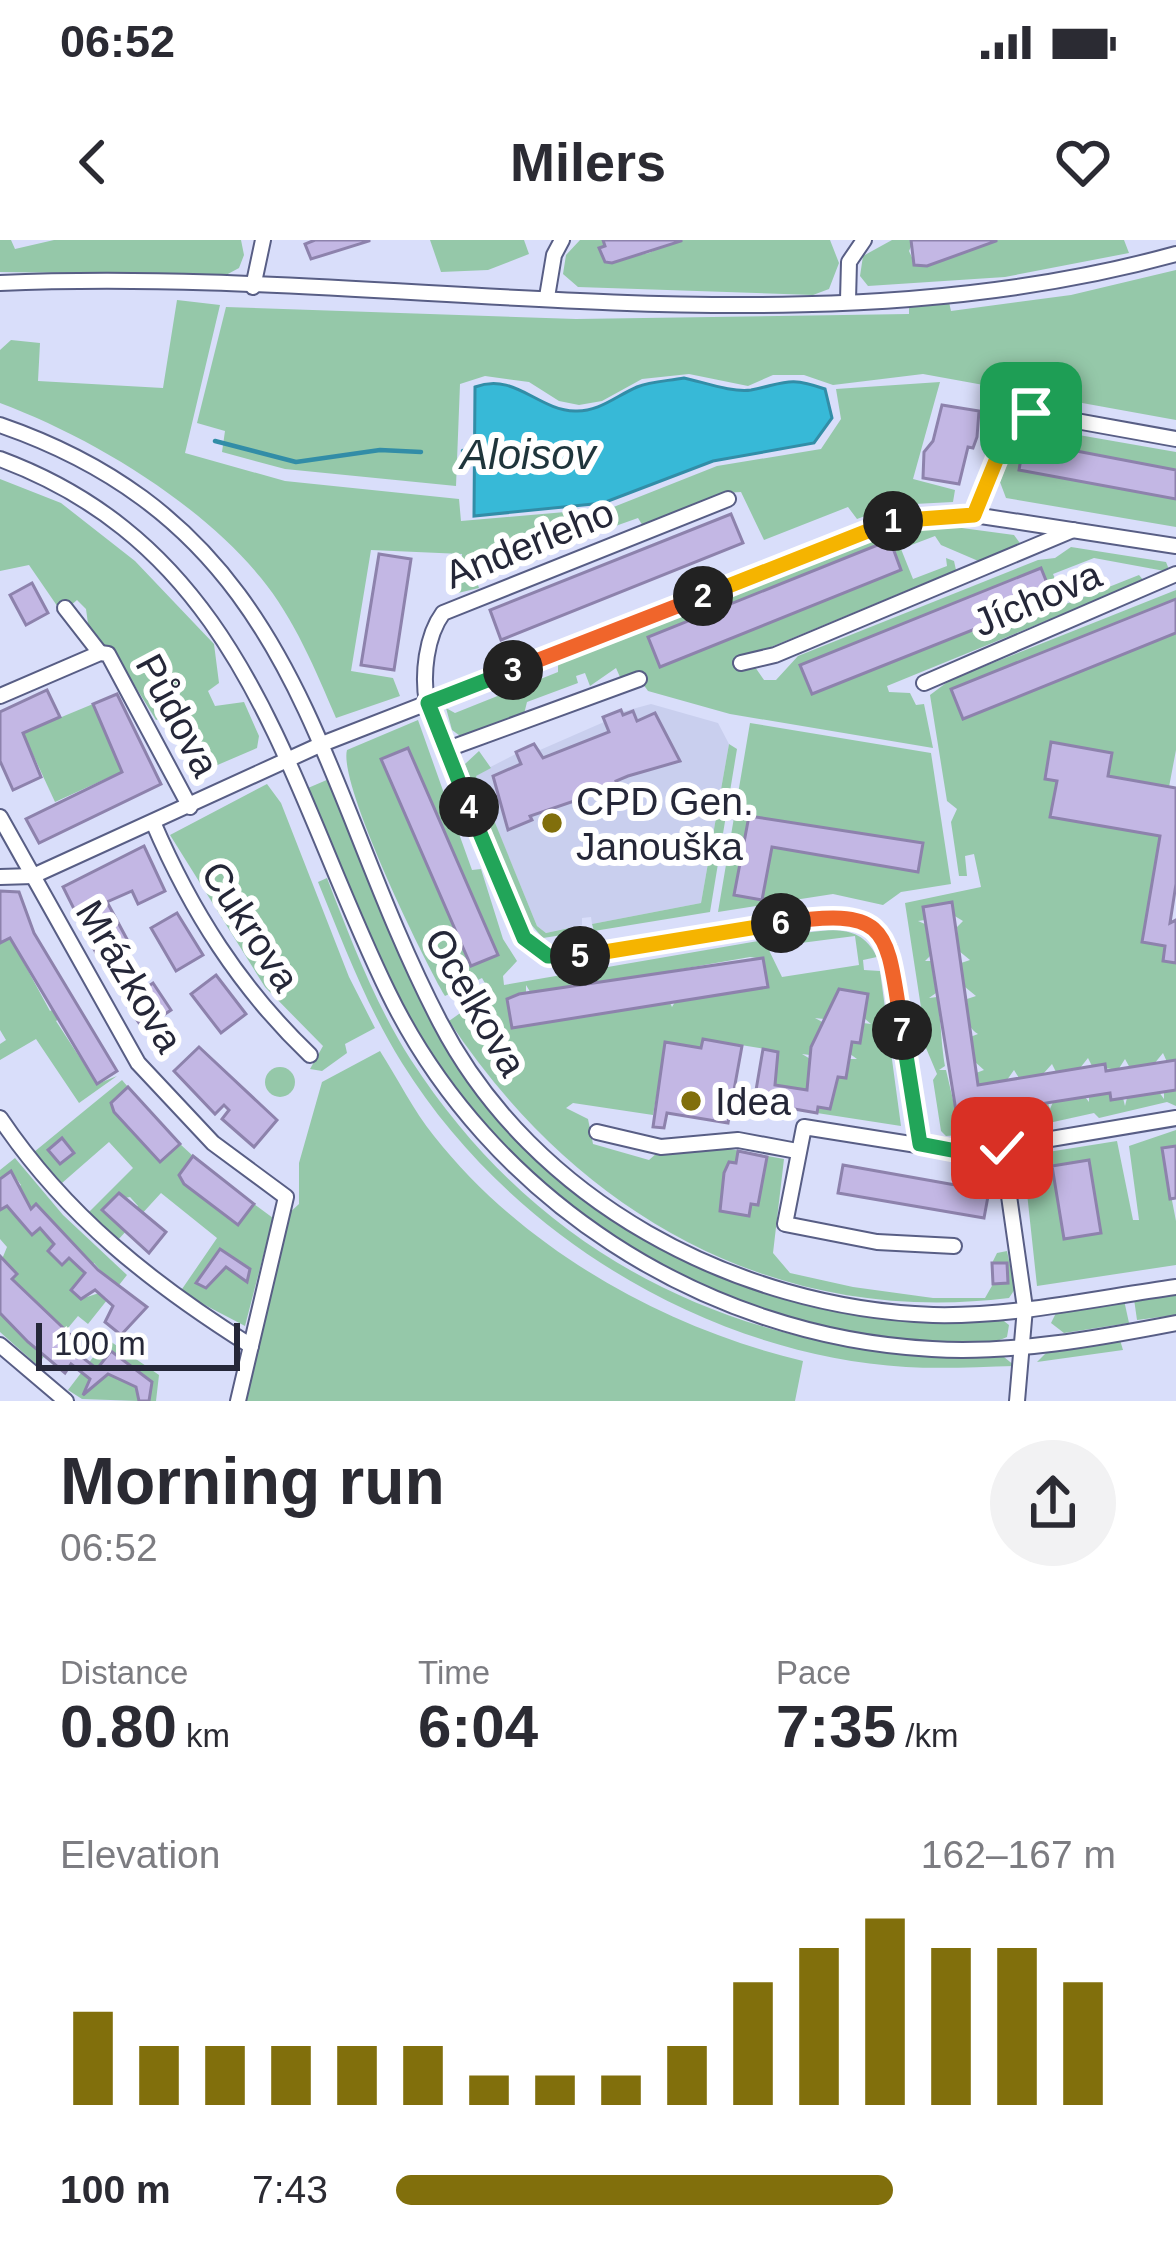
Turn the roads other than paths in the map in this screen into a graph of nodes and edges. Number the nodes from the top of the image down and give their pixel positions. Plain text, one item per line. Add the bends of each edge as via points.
1 (262, 240) edge
2 (562, 240) edge
3 (864, 240) edge
4 (1176, 254) edge
5 (0, 283) edge
6 (253, 287) junction
7 (547, 297) junction
8 (848, 300) junction
9 (0, 424) edge
10 (1176, 439) edge
11 (0, 459) edge
12 (728, 499) dead end
13 (974, 515) junction
14 (1078, 527) junction
15 (1176, 546) edge
16 (1176, 574) edge
17 (65, 608) dead end
18 (104, 653) junction
19 (741, 663) dead end
20 (639, 679) dead end
21 (924, 683) dead end
22 (0, 697) edge
23 (428, 703) junction
24 (322, 744) junction
25 (445, 750) junction
26 (280, 763) junction
27 (190, 807) junction
28 (0, 817) edge
29 (153, 822) junction
30 (33, 876) junction
31 (0, 877) edge
32 (310, 1055) dead end
33 (0, 1118) edge
34 (1176, 1118) edge
35 (597, 1132) dead end
36 (920, 1144) junction
37 (1002, 1148) junction
38 (797, 1151) junction
39 (954, 1246) dead end
40 (1176, 1287) edge
41 (1025, 1308) junction
42 (1176, 1323) edge
43 (0, 1345) edge
44 (1025, 1345) junction
45 (250, 1346) junction
46 (66, 1401) edge
47 (238, 1401) edge
48 (1017, 1401) edge

1 - 6 street
2 - 7 street
3 - 8 street via 848,262
4 - 8 street via 1043,284
5 - 6 street
6 - 7 street
7 - 8 street
9 - 24 street, Ocelkova via 87,462 183,534 257,616
10 - 13 street via 1019,416
11 - 26 street, Ocelkova via 103,512 172,572 244,665
12 - 23 street, Anderleho via 443,614 424,682
13 - 14 street
13 - 23 street via 900,519
14 - 15 street
14 - 19 street
16 - 21 street, Jíchova
17 - 18 street, Půdova
18 - 22 street
18 - 27 street, Půdova
20 - 25 street
23 - 24 street
23 - 25 street
24 - 26 street
24 - 41 street, Ocelkova via 441,1024 492,1099 568,1176 667,1244 789,1294 928,1315
25 - 36 street via 524,938 548,956 826,916 875,927 889,947
26 - 27 street
26 - 44 street, Ocelkova via 422,1054 494,1147 568,1213 675,1281 794,1325 936,1350
27 - 29 street
28 - 30 street, Mrázkova
29 - 30 street
29 - 32 street, Cukrova via 221,952
30 - 31 street
30 - 45 street, Mrázkova via 138,1063 213,1143 286,1197
33 - 45 street via 80,1220 166,1293
34 - 37 street
35 - 38 street via 661,1147 738,1140
36 - 37 street via 967,1153
36 - 38 street via 804,1126
37 - 41 street
38 - 39 street via 785,1224
40 - 41 street, Ocelkova
41 - 44 street
42 - 44 street, Ocelkova
43 - 46 street
44 - 48 street
45 - 47 street

